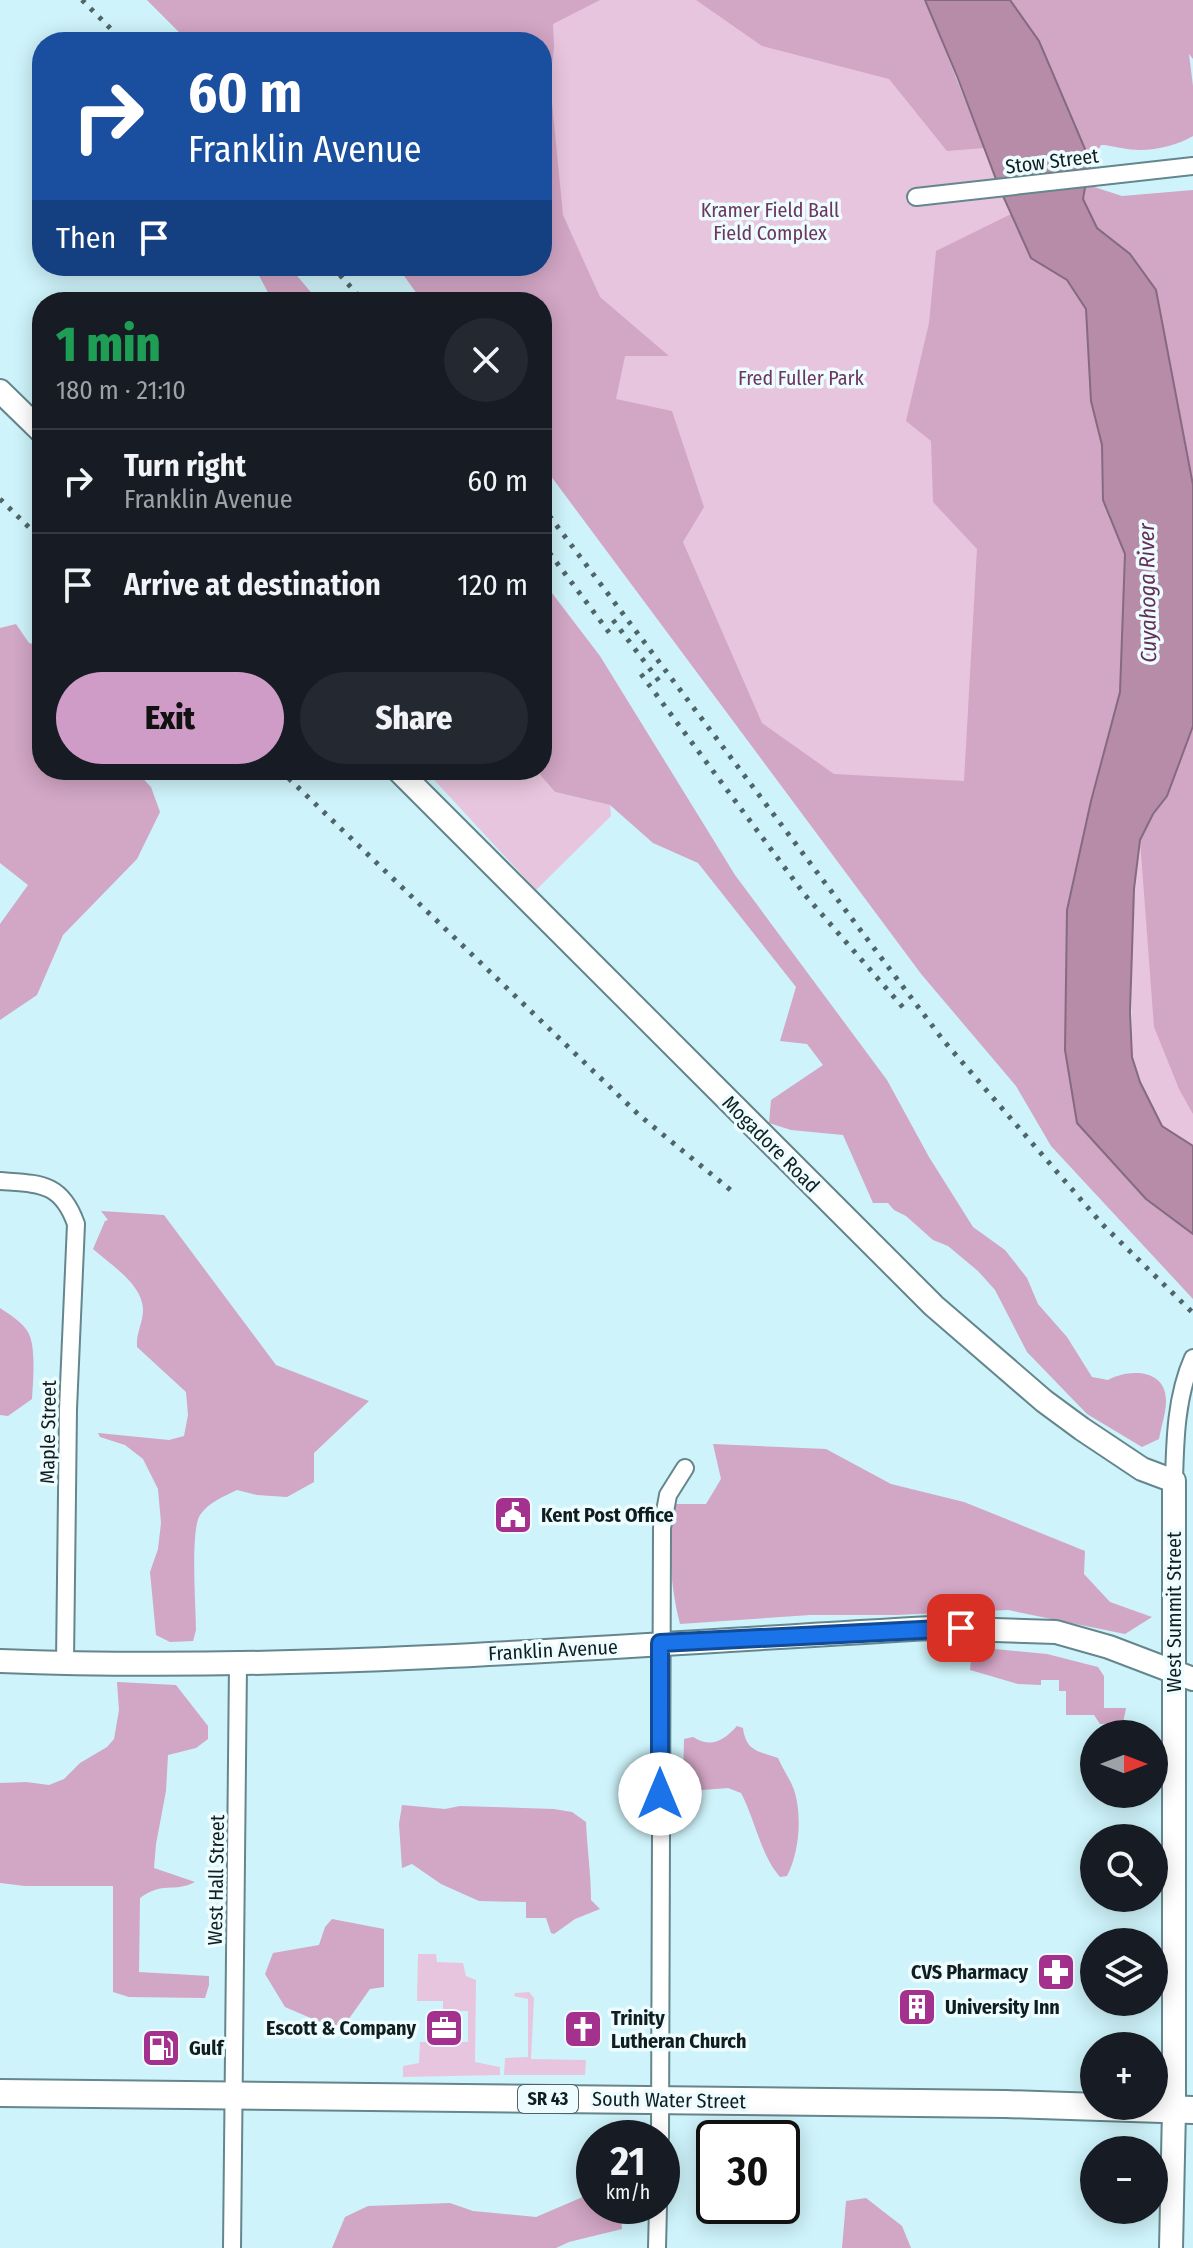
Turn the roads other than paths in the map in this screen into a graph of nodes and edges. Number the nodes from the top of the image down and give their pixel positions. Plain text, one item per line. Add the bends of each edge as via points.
1 (1193, 166) edge
2 (916, 197) dead end
3 (0, 391) edge
4 (32, 422) edge
5 (408, 780) edge
6 (0, 1181) edge
7 (1193, 1358) edge
8 (685, 1468) dead end
9 (1174, 1481) junction
10 (660, 1643) junction
11 (0, 1661) edge
12 (65, 1663) junction
13 (238, 1664) junction
14 (1184, 1676) edge
15 (0, 2093) edge
16 (233, 2096) junction
17 (661, 2100) junction
18 (1183, 2110) edge
19 (660, 2120) edge
20 (658, 2224) edge
21 (232, 2248) edge
22 (657, 2248) edge
23 (1171, 2248) edge

1 - 2 street, Stow Street
3 - 4 street
5 - 9 street, Mogadore Road via 934,1306 1057,1411 1142,1469
6 - 12 street, Maple Street via 49,1187 68,1202 76,1224
7 - 9 street, West Summit Street via 1175,1434
8 - 10 street via 664,1512
9 - 14 street, West Summit Street
10 - 13 street, Franklin Avenue via 359,1662
10 - 14 street, Franklin Avenue via 932,1628 1020,1629 1077,1636
10 - 17 street
11 - 12 street, Franklin Avenue
12 - 13 street, Franklin Avenue
13 - 16 street, West Hall Street
14 - 18 street, West Summit Street
15 - 16 main road, South Water Street / SR 43
16 - 17 main road, South Water Street / SR 43
16 - 21 street, West Hall Street
17 - 18 main road, South Water Street / SR 43
17 - 19 street
18 - 23 street, West Summit Street
20 - 22 street

